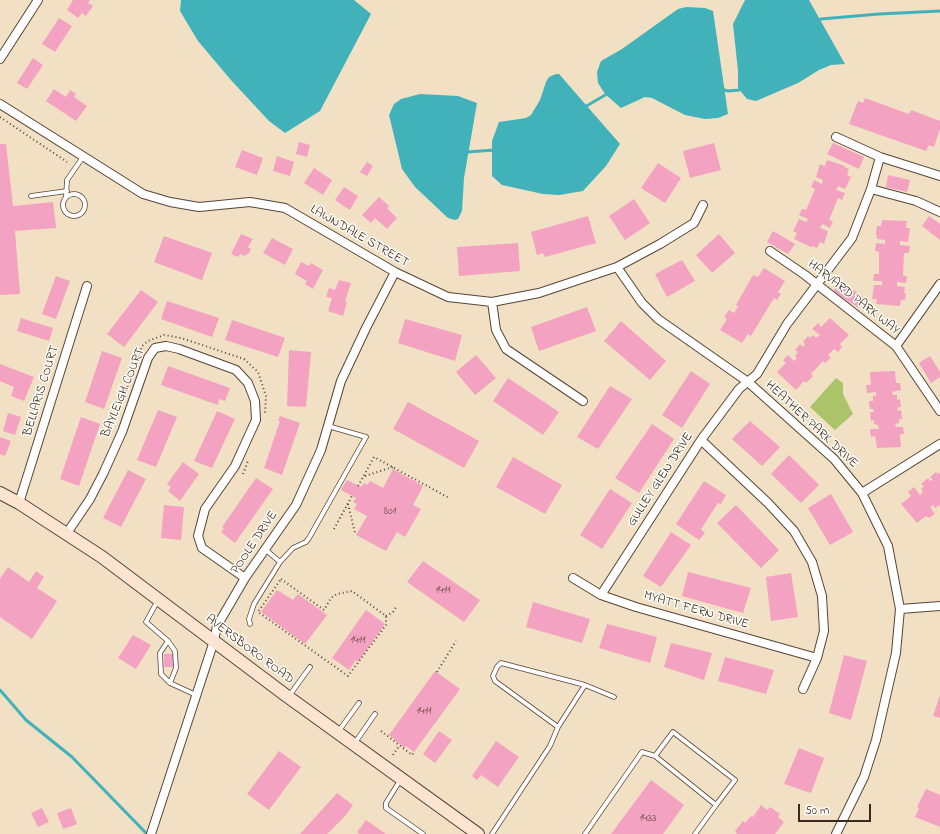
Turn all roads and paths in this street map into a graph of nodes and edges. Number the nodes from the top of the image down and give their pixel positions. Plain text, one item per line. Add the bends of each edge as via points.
1 (38, 0) edge
2 (0, 59) edge
3 (0, 104) edge
4 (0, 117) edge
5 (836, 137) dead end
6 (83, 156) junction
7 (880, 157) junction
8 (67, 162) dead end
9 (940, 176) edge
10 (871, 189) junction
11 (67, 191) junction
12 (31, 196) dead end
13 (66, 197) junction
14 (703, 205) dead end
15 (940, 212) edge
16 (770, 251) dead end
17 (617, 267) junction
18 (395, 272) junction
19 (940, 284) edge
20 (817, 285) junction
21 (87, 286) dead end
22 (492, 302) junction
23 (896, 346) junction
24 (748, 382) junction
25 (583, 402) dead end
26 (121, 405) dead end
27 (940, 411) edge
28 (264, 419) dead end
29 (328, 426) junction
30 (701, 440) junction
31 (940, 444) edge
32 (250, 455) dead end
33 (393, 467) junction
34 (243, 474) dead end
35 (363, 476) junction
36 (358, 486) dead end
37 (862, 493) junction
38 (0, 494) edge
39 (352, 496) dead end
40 (448, 498) dead end
41 (20, 503) junction
42 (348, 503) junction
43 (334, 530) dead end
44 (67, 533) junction
45 (355, 533) dead end
46 (266, 550) junction
47 (280, 562) junction
48 (245, 578) junction
49 (573, 578) dead end
50 (600, 595) junction
51 (158, 600) junction
52 (940, 606) edge
53 (396, 607) dead end
54 (900, 610) junction
55 (386, 616) junction
56 (250, 624) dead end
57 (168, 641) junction
58 (214, 641) junction
59 (456, 641) dead end
60 (817, 658) junction
61 (310, 667) dead end
62 (437, 672) dead end
63 (170, 683) junction
64 (585, 685) junction
65 (803, 689) dead end
66 (196, 695) junction
67 (289, 697) junction
68 (614, 697) dead end
69 (359, 703) dead end
70 (375, 714) dead end
71 (558, 727) junction
72 (381, 731) dead end
73 (338, 732) junction
74 (353, 744) junction
75 (399, 746) junction
76 (414, 752) dead end
77 (393, 756) dead end
78 (655, 756) junction
79 (402, 778) junction
80 (716, 806) junction
81 (150, 834) edge
82 (423, 834) edge
83 (478, 834) edge
84 (492, 834) edge
85 (585, 834) edge
86 (695, 834) edge
87 (836, 834) edge

1 - 2 street
3 - 6 street, LAWNDALE STREET
4 - 8 path
5 - 7 street
6 - 11 lane via 67,180
6 - 18 street, LAWNDALE STREET via 143,194 170,202 199,207 250,202 285,208
7 - 9 street
7 - 10 street, GULLEY GLEN DRIVE
10 - 15 street via 916,201
10 - 20 street, GULLEY GLEN DRIVE via 852,238
11 - 12 lane
11 - 13 lane
13 - 13 lane via 63,204 67,214 74,217 81,214 85,205 82,198 73,194
14 - 17 street, LAWNDALE STREET via 694,223
16 - 20 street, HARVARD PARK WAY
17 - 22 street, LAWNDALE STREET via 539,293
17 - 24 street, HEATHER PARK DRIVE via 642,303 658,319
18 - 22 street, LAWNDALE STREET via 448,297
18 - 29 street, POOLE DRIVE via 341,381
19 - 23 street
20 - 23 street, HARVARD PARK WAY
20 - 24 street, GULLEY GLEN DRIVE via 787,324 757,374
21 - 41 street, BELLARIS COURT
22 - 25 street via 496,330 506,349
23 - 27 street, HARVARD PARK WAY
24 - 30 street, GULLEY GLEN DRIVE via 739,389
24 - 37 street, HEATHER PARK DRIVE via 834,459
26 - 28 path via 142,346 148,341 164,336 181,338 244,359 258,372 266,396
29 - 46 street, POOLE DRIVE via 321,450 296,505
29 - 47 lane via 366,437 310,538 293,548
30 - 50 street, GULLEY GLEN DRIVE
30 - 60 street via 794,531 812,562 822,603 824,631
31 - 37 street
32 - 34 path
33 - 35 path
33 - 35 path via 374,457
33 - 40 path
35 - 36 path
37 - 54 street, HEATHER PARK DRIVE via 888,546
38 - 41 street, AVERSBORO ROAD
39 - 42 path
41 - 44 street, AVERSBORO ROAD
42 - 43 path
42 - 45 path
44 - 48 street, BAYLEIGH COURT via 103,474 122,432 148,358 155,348 166,346 179,349 236,370 248,383 255,401 256,420 235,466 205,509 198,536 202,548
44 - 51 street, AVERSBORO ROAD
46 - 47 lane
46 - 48 street, POOLE DRIVE
47 - 56 lane via 254,604
48 - 58 street, POOLE DRIVE via 217,626
49 - 50 street, MYATT FERN DRIVE
50 - 60 street, MYATT FERN DRIVE
51 - 57 lane via 146,622
51 - 58 street, AVERSBORO ROAD
52 - 54 street
53 - 55 path
54 - 87 street, HEATHER PARK DRIVE via 896,653 876,740 864,777
55 - 55 path via 386,625 348,676 258,612 281,579 324,610 331,598 352,591
57 - 63 lane via 175,651 176,668
57 - 63 lane via 160,653 161,674
58 - 66 street, POOLE DRIVE
58 - 67 street, AVERSBORO ROAD
59 - 62 path
60 - 65 street
61 - 67 lane
63 - 66 lane
64 - 68 lane
64 - 71 lane
64 - 71 lane via 510,664 501,663 497,667 495,682
66 - 81 street, POOLE DRIVE
67 - 73 street, AVERSBORO ROAD
69 - 73 lane
70 - 74 lane
71 - 84 lane via 550,746
72 - 75 path
73 - 74 street, AVERSBORO ROAD
74 - 79 street, AVERSBORO ROAD
75 - 76 path via 412,755
75 - 77 path
78 - 80 lane
78 - 80 lane via 673,732 735,780
78 - 85 lane via 642,752
79 - 82 lane via 386,803 386,808
79 - 83 street, AVERSBORO ROAD
80 - 86 lane

